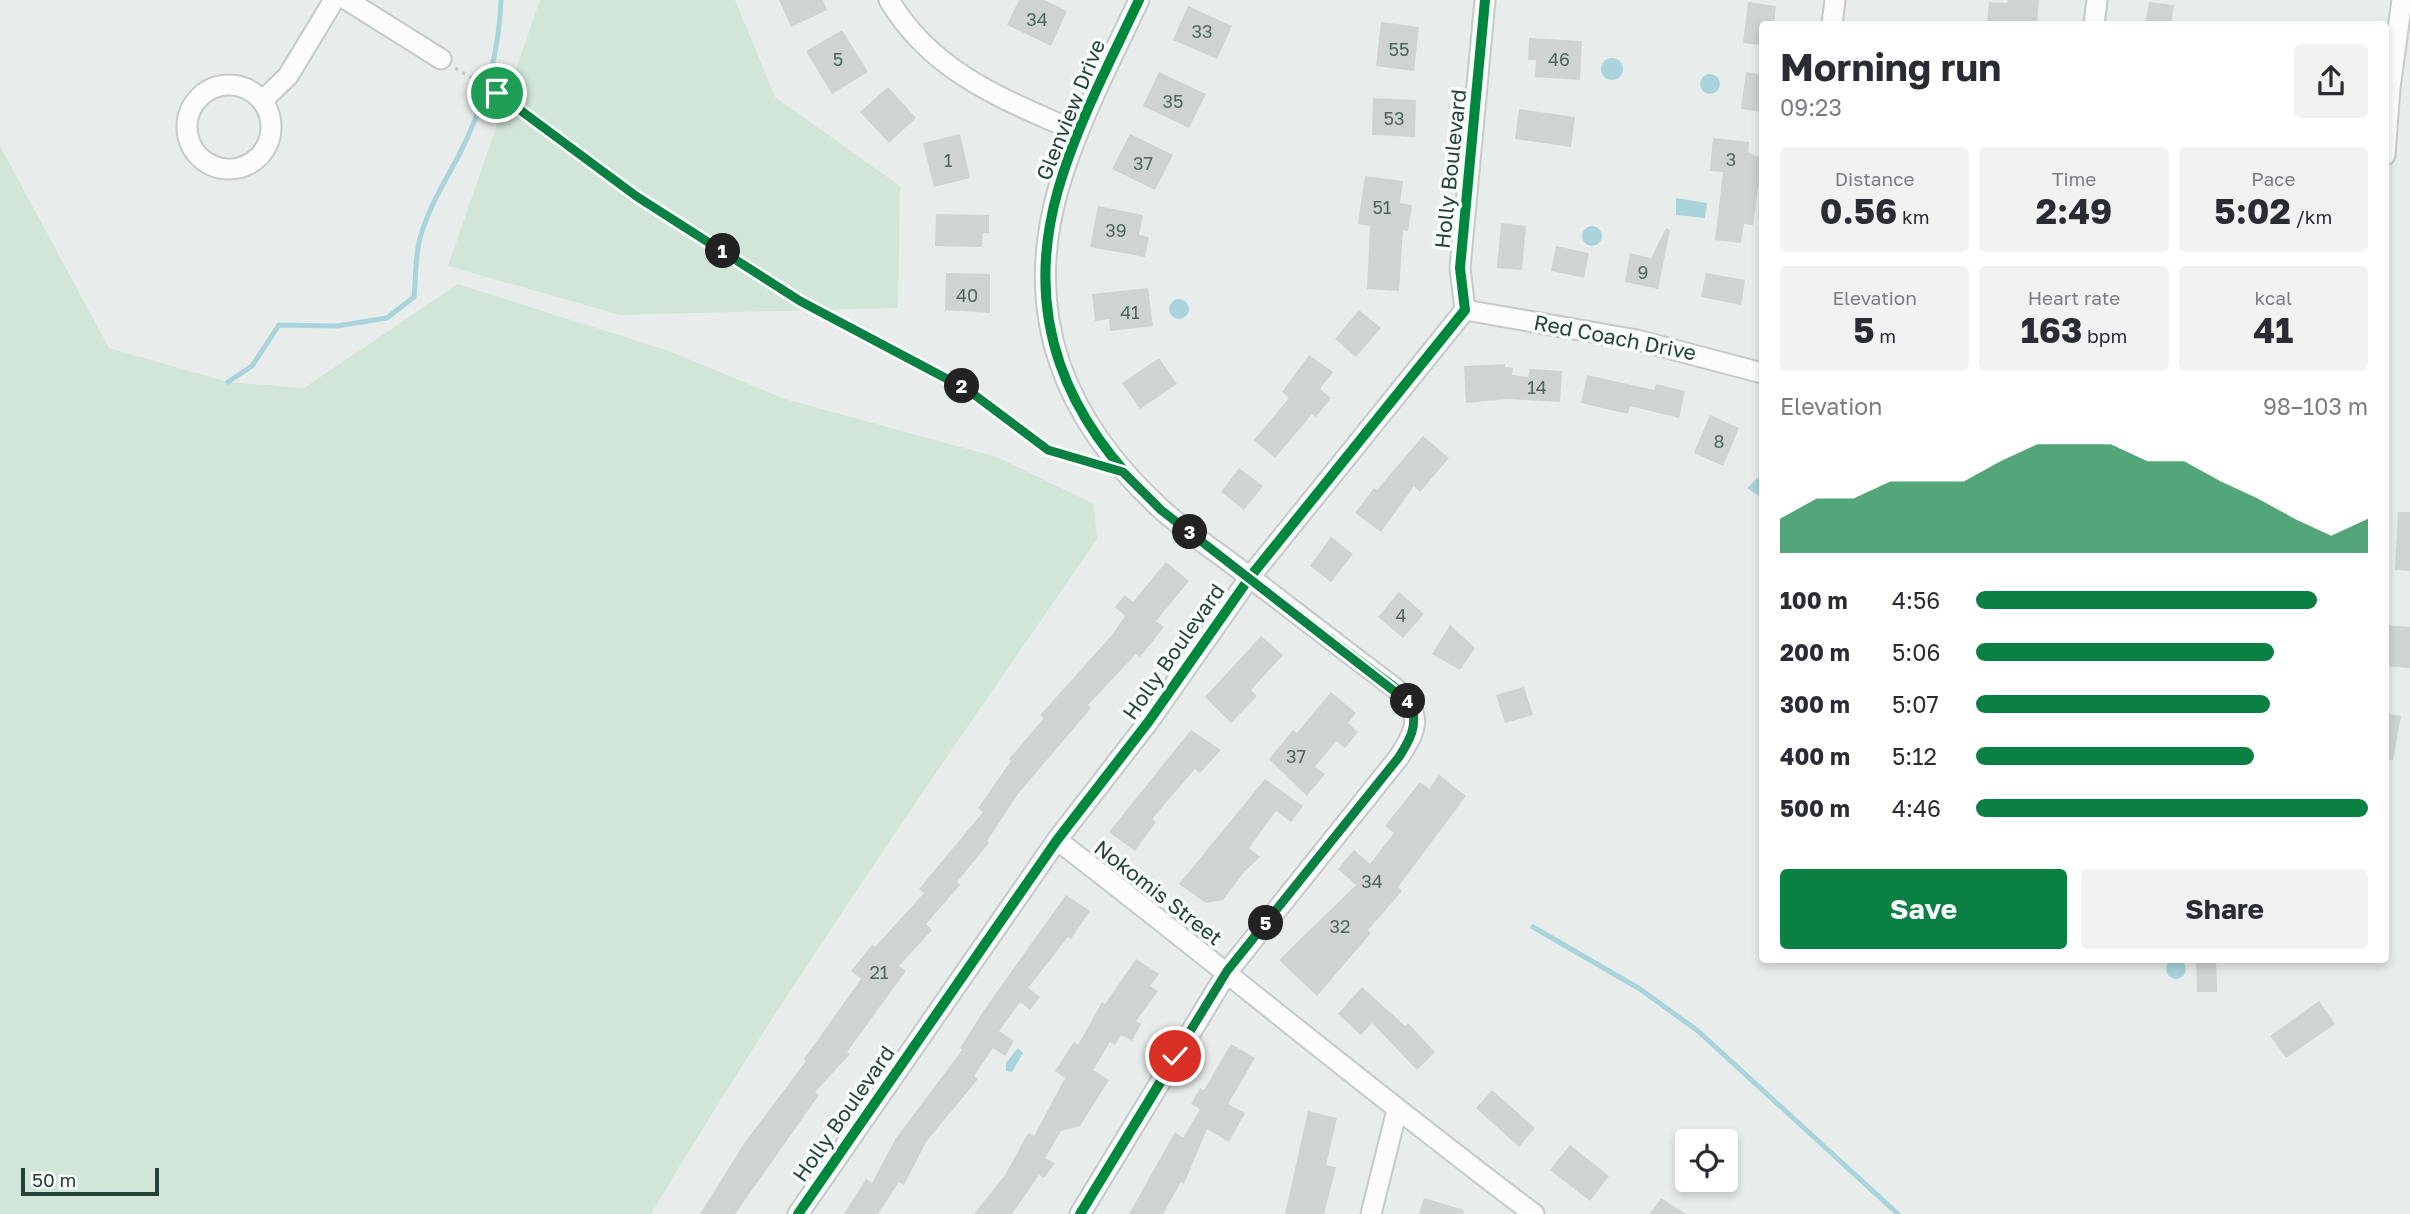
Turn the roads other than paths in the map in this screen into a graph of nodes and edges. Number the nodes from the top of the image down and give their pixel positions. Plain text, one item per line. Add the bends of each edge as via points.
1 (334, 0) edge
2 (347, 0) edge
3 (889, 0) edge
4 (1139, 0) edge
5 (1485, 0) edge
6 (1835, 0) edge
7 (2097, 0) edge
8 (2403, 0) edge
9 (1832, 21) edge
10 (2094, 21) edge
11 (441, 59) road end
12 (262, 101) junction
13 (2389, 101) edge
14 (1078, 132) junction
15 (1465, 310) junction
16 (1759, 372) edge
17 (1250, 578) junction
18 (1057, 840) junction
19 (1227, 971) junction
20 (1397, 1110) junction
21 (798, 1214) edge
22 (1080, 1214) edge
23 (1371, 1214) edge
24 (1534, 1214) edge

1 - 12 street via 288,76
2 - 11 street
3 - 14 street via 916,37 945,65 981,90
4 - 14 street, Glenview Drive
5 - 15 street, Holly Boulevard via 1461,268
6 - 9 street
7 - 10 street
8 - 13 street
12 - 12 street via 252,92 226,85 202,95 188,117 186,130 197,156 208,164 237,169 261,155 271,128
14 - 17 street, Glenview Drive via 1058,191 1045,265 1046,306 1070,395 1123,472 1161,510
15 - 16 street, Red Coach Drive via 1637,340
15 - 17 street, Holly Boulevard
17 - 18 street, Holly Boulevard
17 - 19 street, Glenview Drive via 1395,688 1412,705 1416,722 1399,757
18 - 19 street, Nokomis Street
18 - 21 street, Holly Boulevard
19 - 20 street, Nokomis Street
19 - 22 street
20 - 23 street
20 - 24 street, Nokomis Street

